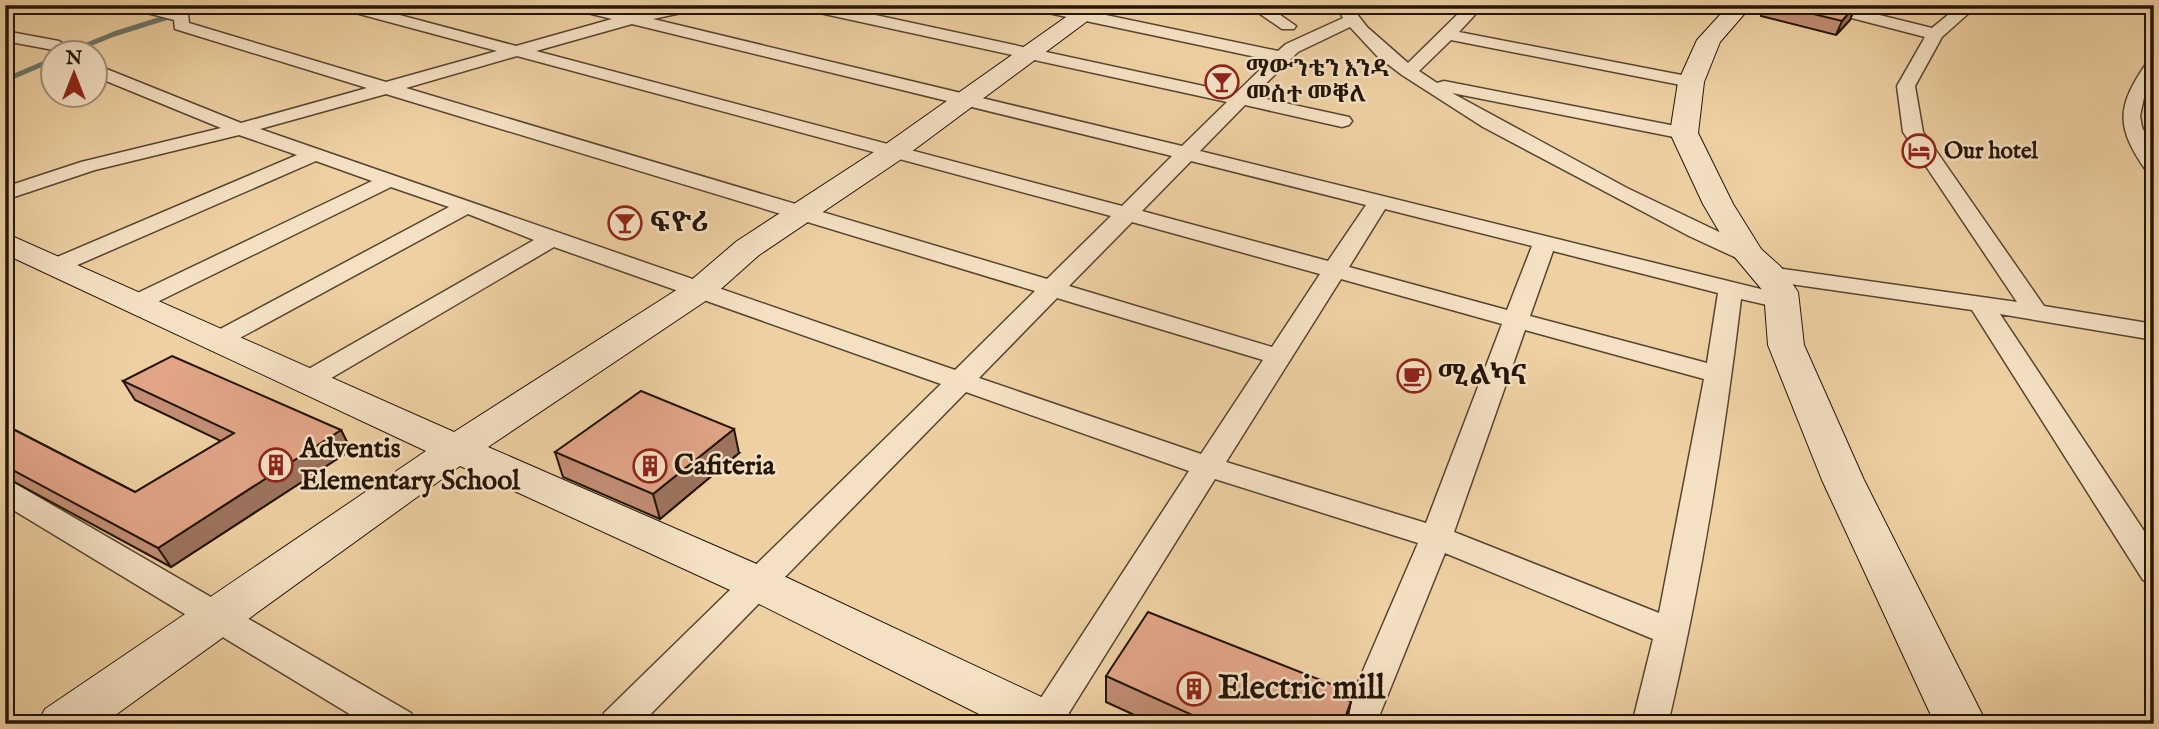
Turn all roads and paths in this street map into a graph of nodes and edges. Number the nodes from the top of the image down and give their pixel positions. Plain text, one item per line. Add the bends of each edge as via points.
1 (134, 5) edge
2 (343, 5) edge
3 (573, 5) edge
4 (698, 5) edge
5 (806, 5) edge
6 (1034, 5) edge
7 (1255, 5) edge
8 (1476, 5) edge
9 (1741, 5) edge
10 (1819, 5) edge
11 (1970, 5) edge
12 (1090, 10) edge
13 (1347, 13) edge
14 (631, 19) junction
15 (1288, 26) dead end
16 (1446, 34) junction
17 (1935, 34) junction
18 (5, 36) edge
19 (38, 42) edge
20 (517, 50) junction
21 (1027, 54) junction
22 (1282, 57) junction
23 (2154, 65) edge
24 (108, 75) edge
25 (1418, 77) junction
26 (1690, 82) junction
27 (388, 87) junction
28 (2145, 90) edge
29 (966, 99) junction
30 (1240, 99) junction
31 (1342, 121) dead end
32 (240, 129) junction
33 (1685, 133) junction
34 (893, 152) junction
35 (1186, 153) junction
36 (316, 154) junction
37 (2154, 168) edge
38 (388, 181) junction
39 (5, 194) edge
40 (1380, 201) junction
41 (467, 206) junction
42 (804, 212) junction
43 (1125, 213) junction
44 (552, 239) junction
45 (1545, 241) junction
46 (5, 242) edge
47 (58, 265) junction
48 (1335, 271) junction
49 (1767, 277) junction
50 (701, 289) junction
51 (1050, 289) junction
52 (1730, 290) junction
53 (136, 303) junction
54 (1980, 304) junction
55 (2036, 312) junction
56 (1514, 319) junction
57 (2154, 332) edge
58 (216, 341) junction
59 (1279, 357) junction
60 (1719, 375) junction
61 (961, 380) junction
62 (307, 381) junction
63 (458, 448) junction
64 (1208, 467) junction
65 (5, 491) edge
66 (1436, 537) junction
67 (2154, 572) edge
68 (759, 584) junction
69 (217, 619) junction
70 (1673, 634) junction
71 (1045, 723) edge
72 (64, 724) edge
73 (398, 724) edge
74 (617, 724) edge
75 (1358, 724) edge
76 (1650, 724) edge
77 (1961, 724) edge

1 - 27 street via 174,15 181,26
2 - 20 street
3 - 14 street
4 - 14 street
5 - 21 street
6 - 12 street
7 - 15 street
8 - 16 street
9 - 26 street via 1709,40
10 - 17 street
11 - 17 street
12 - 21 street
12 - 22 street
13 - 22 street
13 - 25 street via 1386,54
14 - 20 street
14 - 29 street
16 - 25 street
16 - 26 street
17 - 55 street via 1906,86 1913,132
18 - 19 street
20 - 27 street
20 - 34 street
21 - 29 street
21 - 30 street
22 - 30 street
23 - 28 street
24 - 32 street
25 - 33 street
25 - 49 street
26 - 33 street
27 - 32 street
27 - 42 street
28 - 37 street via 2128,115
29 - 34 street
29 - 35 street
30 - 31 street
30 - 35 street
32 - 36 street
32 - 39 street via 88,166
33 - 49 street via 1718,204
34 - 42 street
34 - 43 street
35 - 40 street
35 - 43 street
36 - 38 street
36 - 47 street
38 - 41 street
38 - 53 street
40 - 45 street
40 - 48 street
41 - 44 street
41 - 58 street
42 - 50 street via 748,248
42 - 51 street
43 - 48 street
43 - 51 street
44 - 50 street
44 - 62 street
45 - 52 street
45 - 56 street
46 - 47 street
47 - 53 street
48 - 56 street
48 - 59 street
49 - 52 street
49 - 54 street
49 - 77 street via 1786,345 1832,456
50 - 61 street
50 - 63 street
51 - 59 street
51 - 61 street
52 - 60 street
53 - 58 street
54 - 55 street
54 - 67 street
55 - 57 street
56 - 60 street
56 - 66 street
58 - 62 street
59 - 64 street
60 - 70 street
61 - 64 street
61 - 68 street
62 - 63 street
63 - 68 street
63 - 69 street
64 - 66 street
64 - 71 street
65 - 69 street
66 - 70 street
66 - 75 street
68 - 71 street
68 - 74 street
69 - 72 street
69 - 73 street
70 - 76 street

